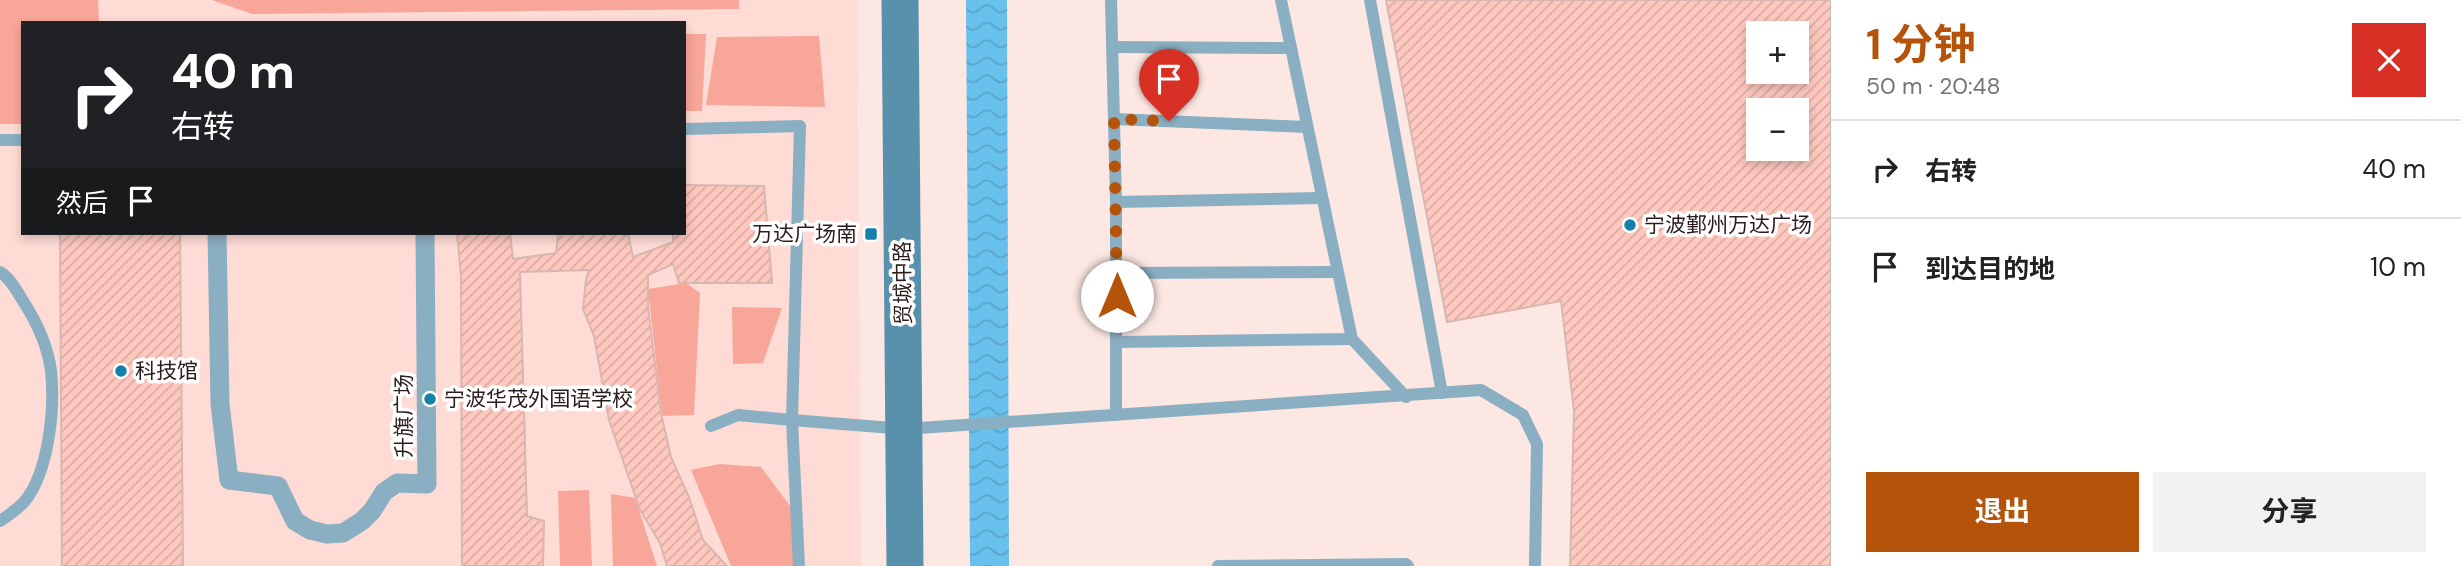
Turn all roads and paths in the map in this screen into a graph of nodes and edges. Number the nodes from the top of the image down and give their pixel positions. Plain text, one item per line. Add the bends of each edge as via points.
1 (900, 0) edge
2 (1111, 0) edge
3 (1281, 0) edge
4 (1370, 0) edge
5 (1112, 47) junction
6 (1291, 48) junction
7 (1114, 119) junction
8 (1307, 127) junction
9 (686, 129) edge
10 (0, 140) edge
11 (21, 140) edge
12 (1322, 198) junction
13 (1116, 202) junction
14 (216, 235) edge
15 (425, 235) edge
16 (0, 272) edge
17 (1337, 272) junction
18 (1117, 273) junction
19 (1352, 339) junction
20 (1117, 342) junction
21 (1442, 393) junction
22 (1406, 397) junction
23 (1116, 415) junction
24 (792, 420) junction
25 (711, 426) dead end
26 (905, 429) junction
27 (0, 521) edge
28 (799, 566) edge
29 (905, 566) edge
30 (1218, 566) edge
31 (1408, 566) edge
32 (1535, 566) edge

1 - 26 main road, 贸城中路
2 - 5 lane
3 - 6 lane
4 - 21 lane
5 - 6 lane
5 - 7 lane
6 - 8 lane
7 - 8 lane
7 - 13 lane
8 - 12 lane
9 - 24 lane via 800,126
10 - 11 lane
12 - 13 lane
12 - 17 lane
13 - 18 lane
14 - 15 street, 升旗广场 via 220,404 229,480 278,486 295,521 327,534 343,533 362,521 397,483 427,484
16 - 27 lane via 33,316 51,370 51,434 41,470 27,499
17 - 18 lane
17 - 19 lane
18 - 20 lane
19 - 20 lane
19 - 22 lane
20 - 23 lane
21 - 22 lane
21 - 32 lane via 1481,390 1523,415 1537,444
22 - 23 lane
23 - 26 lane
24 - 25 lane via 738,415
24 - 26 lane
24 - 28 lane
26 - 29 main road, 贸城中路
30 - 31 lane

